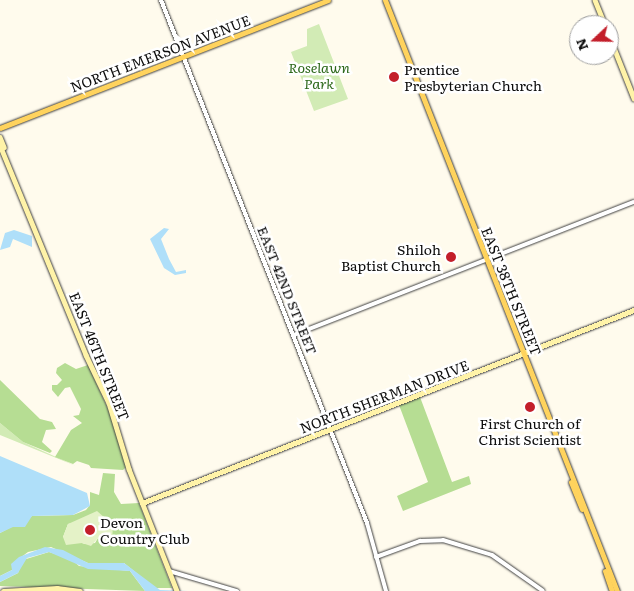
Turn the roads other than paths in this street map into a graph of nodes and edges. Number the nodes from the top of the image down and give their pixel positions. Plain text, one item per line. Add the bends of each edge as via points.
1 (161, 0) edge
2 (319, 0) edge
3 (328, 0) edge
4 (383, 0) edge
5 (595, 0) edge
6 (601, 15) edge
7 (182, 55) junction
8 (619, 60) edge
9 (634, 98) edge
10 (0, 126) edge
11 (0, 137) edge
12 (0, 144) edge
13 (7, 160) junction
14 (634, 202) edge
15 (486, 260) junction
16 (634, 310) edge
17 (294, 335) junction
18 (524, 353) junction
19 (331, 429) junction
20 (142, 503) junction
21 (376, 557) junction
22 (168, 570) junction
23 (3, 591) edge
24 (80, 591) edge
25 (177, 591) edge
26 (237, 591) edge
27 (386, 591) edge
28 (543, 591) edge
29 (612, 591) edge
30 (617, 591) edge

1 - 7 street, EAST 42ND STREET
2 - 7 main road, NORTH EMERSON AVENUE
3 - 7 main road, NORTH EMERSON AVENUE
4 - 15 main road, EAST 38TH STREET
5 - 6 main road
7 - 10 main road, NORTH EMERSON AVENUE
7 - 17 street, EAST 42ND STREET
8 - 9 main road
11 - 13 main road, EAST 46TH STREET
12 - 13 main road, EAST 46TH STREET
13 - 20 main road, EAST 46TH STREET via 86,355 109,402
14 - 15 street
15 - 17 street
15 - 18 main road, EAST 38TH STREET
16 - 18 main road, NORTH SHERMAN DRIVE
17 - 19 street, EAST 42ND STREET
18 - 19 main road, NORTH SHERMAN DRIVE
18 - 29 main road, EAST 38TH STREET
18 - 30 main road, EAST 38TH STREET
19 - 20 main road, NORTH SHERMAN DRIVE
19 - 21 street, EAST 42ND STREET via 367,523
20 - 22 main road, EAST 46TH STREET
21 - 27 street, EAST 42ND STREET
21 - 28 street via 420,541 446,541 495,557
22 - 25 main road, EAST 46TH STREET
22 - 26 street
23 - 24 main road via 58,588

